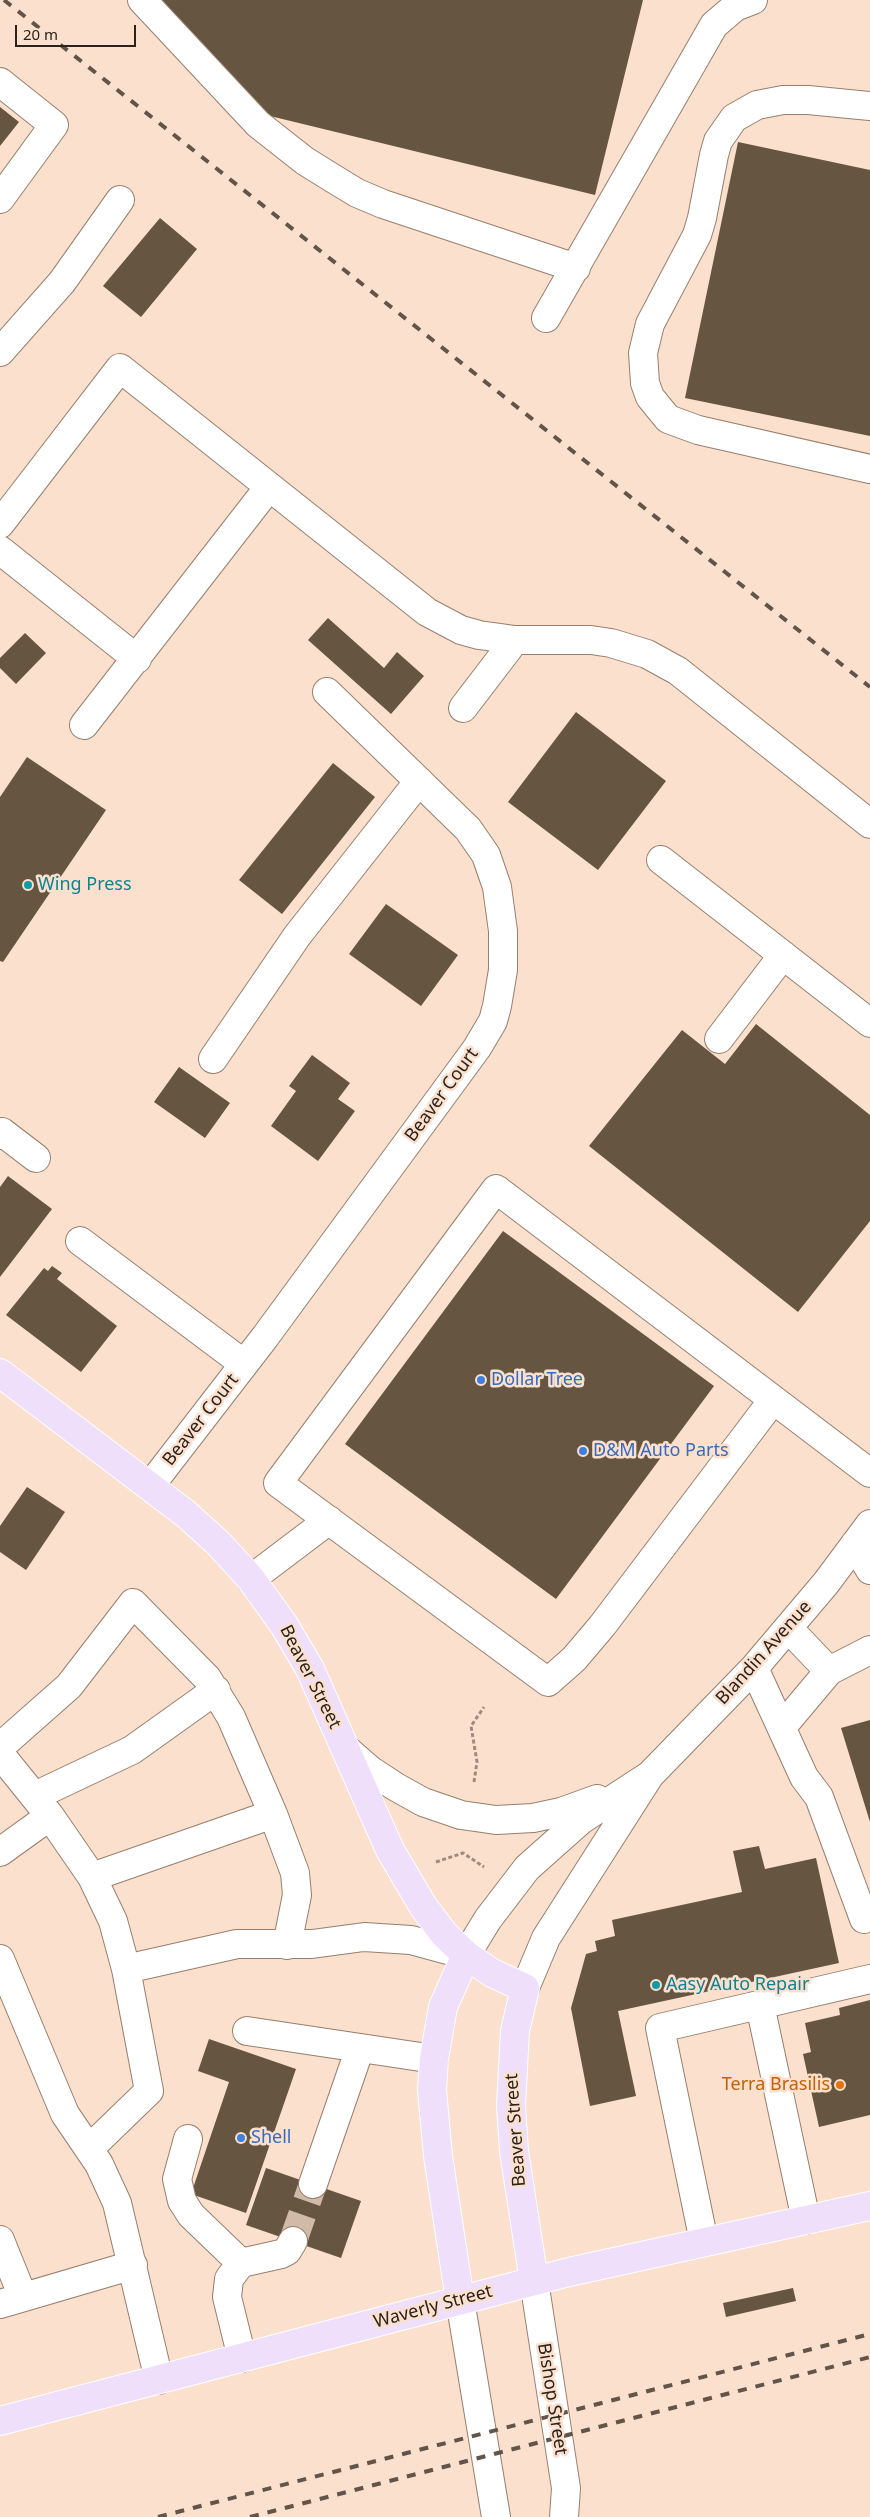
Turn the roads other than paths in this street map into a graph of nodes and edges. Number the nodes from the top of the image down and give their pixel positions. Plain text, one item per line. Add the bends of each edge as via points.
1 (142, 0) edge
2 (753, 0) edge
3 (0, 82) edge
4 (870, 106) edge
5 (0, 199) edge
6 (120, 200) dead end
7 (576, 268) junction
8 (546, 318) dead end
9 (0, 352) edge
10 (870, 469) edge
11 (269, 487) junction
12 (0, 524) edge
13 (0, 550) edge
14 (514, 640) junction
15 (137, 659) junction
16 (327, 692) dead end
17 (463, 708) dead end
18 (84, 725) dead end
19 (419, 781) junction
20 (870, 824) edge
21 (660, 860) dead end
22 (784, 955) junction
23 (870, 1023) edge
24 (719, 1039) dead end
25 (213, 1059) dead end
26 (0, 1135) edge
27 (36, 1158) dead end
28 (80, 1241) dead end
29 (244, 1364) junction
30 (0, 1373) edge
31 (773, 1400) junction
32 (870, 1473) edge
33 (150, 1486) junction
34 (329, 1520) junction
35 (862, 1534) edge
36 (870, 1570) edge
37 (251, 1579) junction
38 (788, 1628) junction
39 (870, 1650) edge
40 (754, 1668) junction
41 (829, 1671) junction
42 (216, 1690) junction
43 (782, 1727) junction
44 (0, 1747) edge
45 (346, 1749) junction
46 (0, 1754) edge
47 (650, 1775) junction
48 (43, 1806) junction
49 (273, 1814) junction
50 (0, 1852) edge
51 (92, 1877) junction
52 (864, 1919) dead end
53 (287, 1945) junction
54 (466, 1955) junction
55 (0, 1958) edge
56 (126, 1969) junction
57 (870, 1980) edge
58 (525, 1988) junction
59 (760, 2005) junction
60 (247, 2031) dead end
61 (360, 2048) junction
62 (434, 2059) junction
63 (188, 2139) dead end
64 (89, 2149) junction
65 (313, 2184) tunnel mouth
66 (870, 2206) edge
67 (806, 2220) junction
68 (0, 2240) edge
69 (294, 2241) tunnel mouth
70 (704, 2242) junction
71 (241, 2263) junction
72 (133, 2264) junction
73 (534, 2280) junction
74 (12, 2300) edge
75 (460, 2300) junction
76 (242, 2358) junction
77 (159, 2380) junction
78 (0, 2421) edge
79 (566, 2488) junction
80 (496, 2517) edge
81 (564, 2517) edge
82 (582, 2517) edge

1 - 7 street via 258,124 334,179 383,204
2 - 7 street via 735,7 714,25
3 - 5 street via 54,125
4 - 10 street via 783,100 757,105 734,118 718,141 697,235 650,324 643,353 645,383 650,397 668,419 698,430
6 - 9 street via 62,282
7 - 8 street
11 - 12 street via 120,368
11 - 14 street via 427,612 462,630
11 - 15 street
13 - 15 street
14 - 17 street
14 - 20 street via 604,642 663,662
15 - 18 street
16 - 19 street, Beaver Court
19 - 25 street via 306,924
19 - 29 street, Beaver Court via 468,829 492,869 501,909 504,950 493,1021 477,1048
21 - 22 street
22 - 23 street
22 - 24 street
26 - 27 street via 2,1132
28 - 29 street
29 - 33 street, Beaver Court
30 - 33 main road, Beaver Street
31 - 32 street
31 - 34 street via 602,1626 574,1659 548,1682
31 - 34 street via 496,1189 278,1483
33 - 37 main road, Beaver Street via 203,1528
34 - 37 street
35 - 36 street
35 - 38 street, Blandin Avenue
37 - 45 main road, Beaver Street via 310,1669
38 - 40 street, Blandin Avenue
38 - 41 street
39 - 41 street
40 - 43 street
40 - 47 street, Blandin Avenue
41 - 43 street
42 - 44 street via 195,1664 133,1603 69,1686
42 - 48 street via 132,1750
42 - 49 street
43 - 52 street via 804,1777 820,1797
45 - 47 street via 382,1779 423,1802 460,1815 496,1820 533,1818 561,1812
45 - 54 main road, Beaver Street via 390,1850 412,1889 444,1934
46 - 48 street
47 - 54 street, Blandin Avenue via 581,1820 526,1868
47 - 58 street, Blandin Avenue via 550,1931
48 - 50 street
48 - 51 street
49 - 51 street
49 - 53 street via 297,1880
51 - 56 street via 112,1921
53 - 54 street via 378,1936 421,1942
53 - 56 street via 237,1944
54 - 58 main road, Beaver Street via 492,1973
54 - 62 main road via 443,2007
55 - 64 street via 65,2114
56 - 64 street via 150,2091
57 - 59 street
58 - 73 main road, Beaver Street via 515,2031 511,2106 514,2151
59 - 67 street
59 - 70 street via 660,2028
60 - 61 street
61 - 62 street
61 - 65 street
62 - 75 main road via 432,2090 438,2156
63 - 71 street via 177,2179 179,2194 191,2215
64 - 72 street via 117,2203
66 - 67 main road, Waverly Street
67 - 70 main road, Waverly Street
68 - 74 street
69 - 71 street via 281,2254
70 - 73 main road, Waverly Street
71 - 76 street via 229,2279 227,2297
72 - 74 street
72 - 77 street
73 - 75 main road, Waverly Street
73 - 79 street, Bishop Street
75 - 76 main road, Waverly Street
75 - 80 street
76 - 77 main road, Waverly Street
77 - 78 main road, Waverly Street
79 - 81 street, Bishop Street
79 - 82 street

